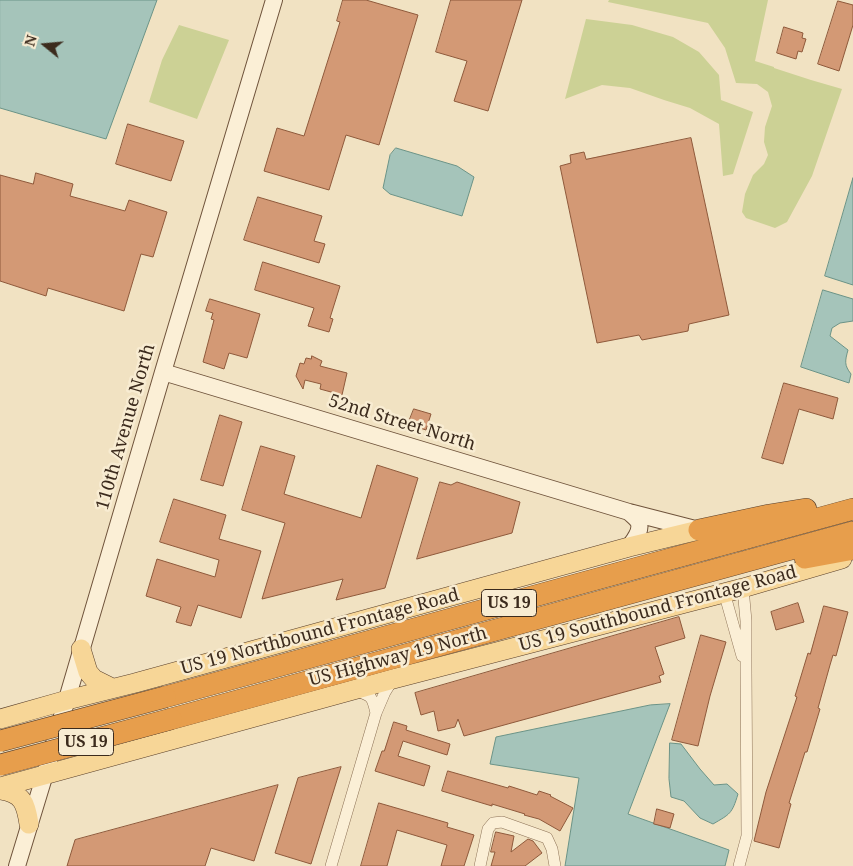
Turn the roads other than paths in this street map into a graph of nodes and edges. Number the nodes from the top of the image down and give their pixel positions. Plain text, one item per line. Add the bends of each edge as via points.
1 (274, 0) edge
2 (163, 372) junction
3 (853, 502) edge
4 (853, 509) edge
5 (629, 512) junction
6 (699, 530) junction
7 (853, 532) edge
8 (629, 547) junction
9 (853, 549) edge
10 (853, 556) edge
11 (691, 577) junction
12 (743, 588) junction
13 (724, 592) junction
14 (81, 649) junction
15 (746, 668) junction
16 (393, 679) junction
17 (135, 683) junction
18 (112, 688) junction
19 (355, 690) junction
20 (67, 700) junction
21 (376, 712) junction
22 (0, 720) edge
23 (56, 737) junction
24 (174, 740) junction
25 (0, 741) edge
26 (114, 756) junction
27 (0, 765) edge
28 (45, 774) junction
29 (0, 786) edge
30 (29, 824) junction
31 (17, 866) edge
32 (331, 866) edge
33 (480, 866) edge
34 (555, 866) edge
35 (739, 866) edge

1 - 2 street, 110th Avenue North
2 - 5 street, 52nd Street North
2 - 14 street, 110th Avenue North
3 - 6 highway
4 - 25 highway, US Highway 19 North / US 19, bridge
5 - 6 street, 52nd Street North
5 - 8 street via 640,527
6 - 8 main road, US 19 Northbound Frontage Road
7 - 11 highway, US Highway 19 North / US 19
8 - 17 main road, US 19 Northbound Frontage Road
9 - 11 highway
10 - 12 main road, US 19 Southbound Frontage Road
11 - 27 highway, US Highway 19 North / US 19, bridge
12 - 13 main road, US 19 Southbound Frontage Road
12 - 15 street
13 - 15 street
13 - 16 main road, US 19 Southbound Frontage Road
14 - 18 main road via 88,672
14 - 20 street, 110th Avenue North
15 - 35 street via 748,836
16 - 19 main road, US 19 Southbound Frontage Road
16 - 21 street
17 - 18 main road, US 19 Northbound Frontage Road
17 - 24 main road via 122,698 122,716 130,732 148,740
18 - 20 main road, US 19 Northbound Frontage Road
18 - 23 main road via 82,706
19 - 21 street via 373,700
19 - 24 main road, US 19 Southbound Frontage Road
20 - 22 main road, US 19 Northbound Frontage Road
20 - 23 street, 110th Avenue North
21 - 32 street
22 - 23 main road
23 - 26 main road
23 - 28 street, 110th Avenue North
23 - 29 main road
24 - 26 main road, US 19 Southbound Frontage Road
26 - 28 main road, US 19 Southbound Frontage Road
28 - 29 main road, US 19 Southbound Frontage Road
28 - 30 street, 110th Avenue North
29 - 30 main road via 19,796 26,807
30 - 31 street, 110th Avenue North
33 - 34 street via 488,829 492,823 502,822 547,838

